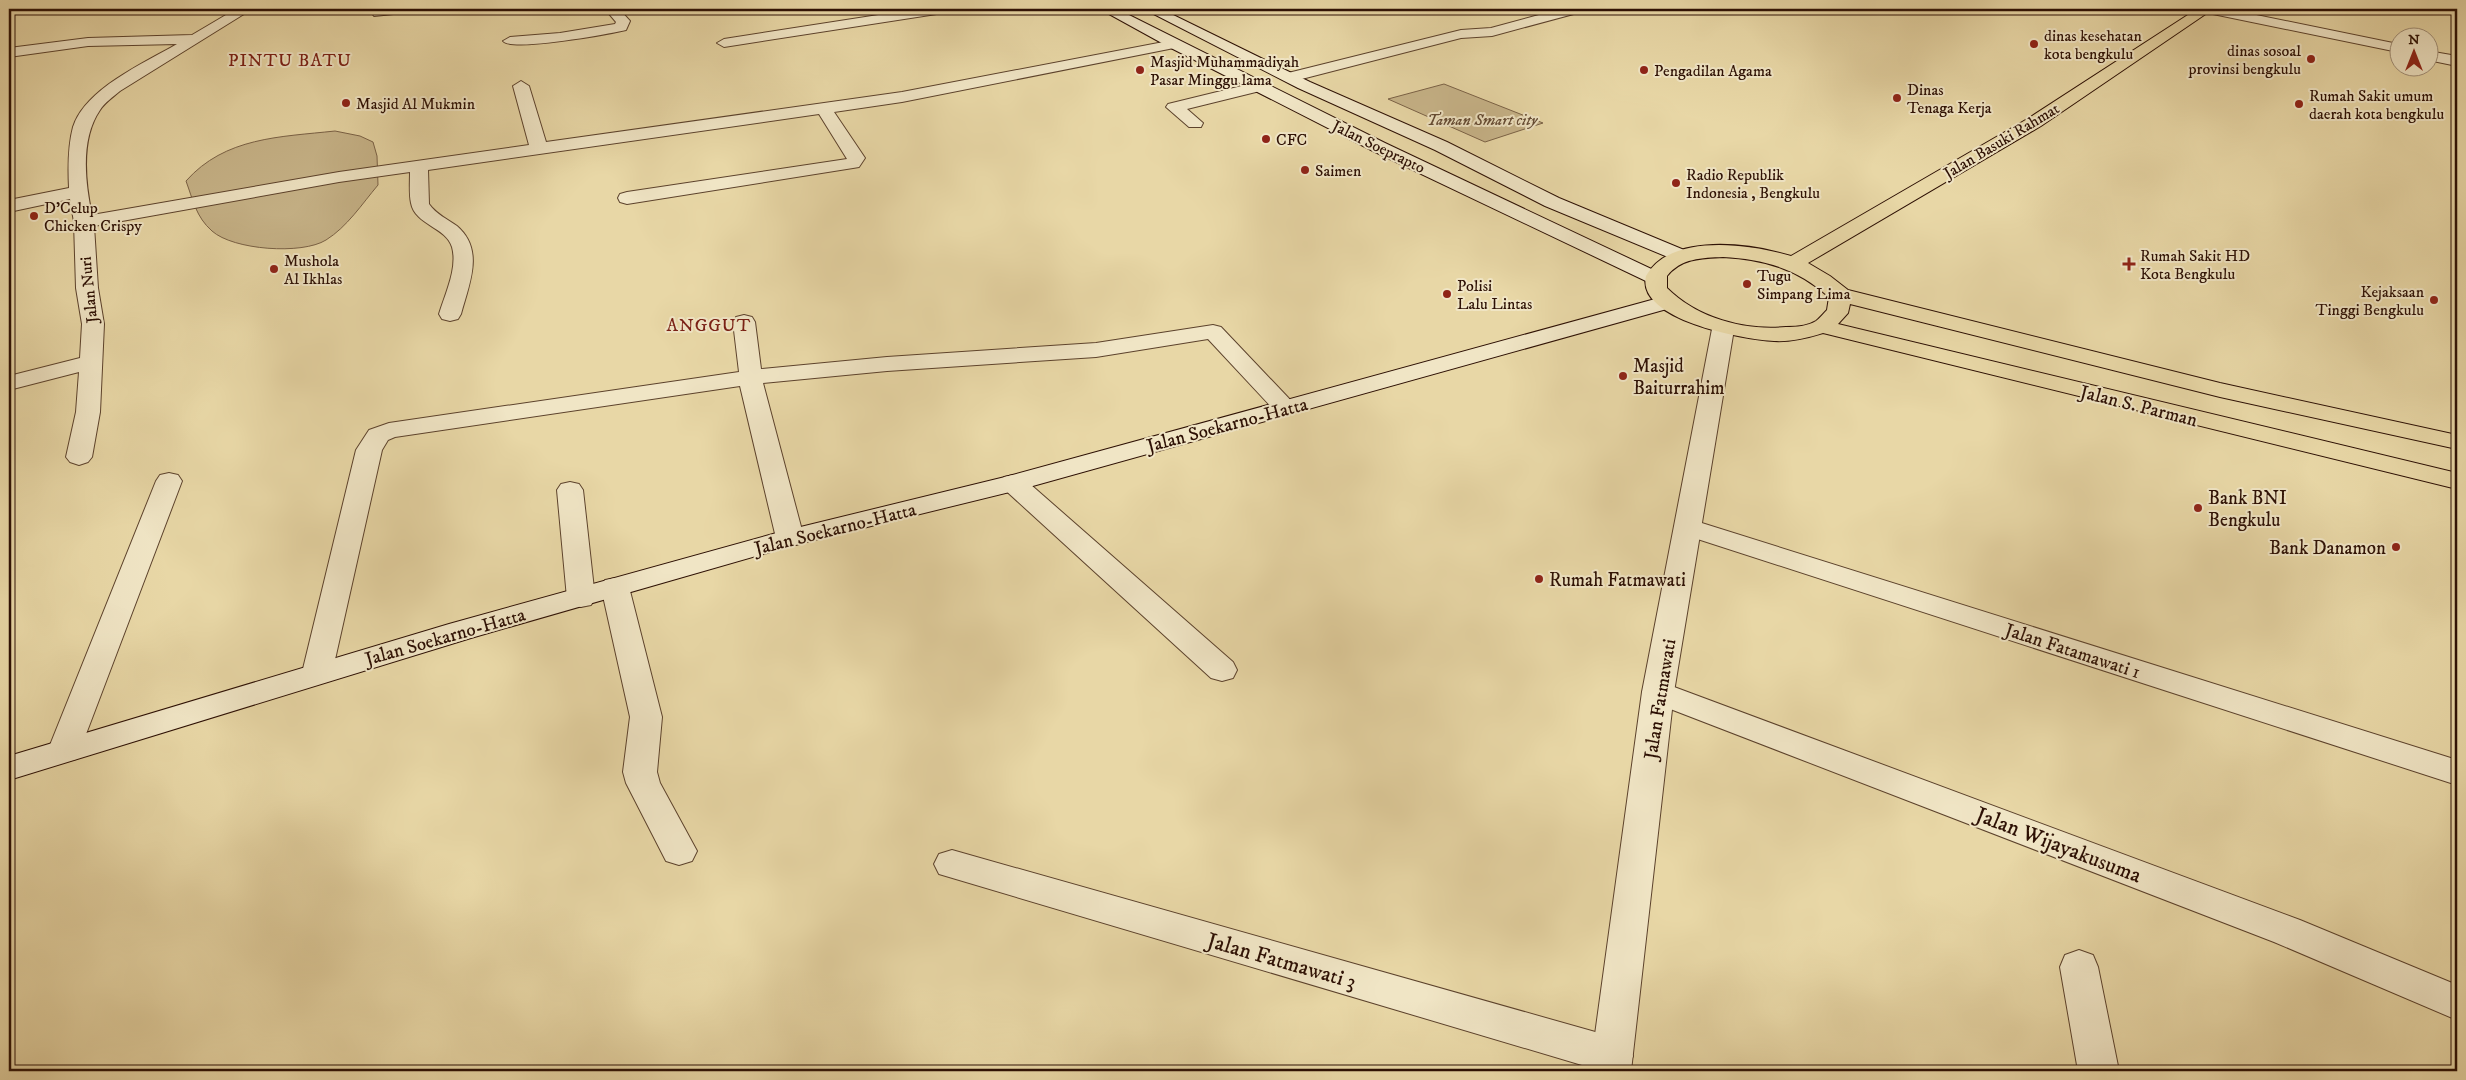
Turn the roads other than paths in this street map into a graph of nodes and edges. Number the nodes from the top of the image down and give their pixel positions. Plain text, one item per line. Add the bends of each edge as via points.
1 (245, 9) edge
2 (403, 9) edge
3 (612, 9) edge
4 (849, 9) edge
5 (943, 9) edge
6 (1107, 9) edge
7 (1151, 9) edge
8 (1576, 9) edge
9 (2207, 9) edge
10 (379, 13) dead end
11 (1484, 18) dead end
12 (860, 21) junction
13 (1461, 34) junction
14 (198, 39) junction
15 (510, 40) dead end
16 (724, 43) dead end
17 (1174, 44) junction
18 (2388, 46) edge
19 (9, 52) edge
20 (2438, 57) edge
21 (2457, 61) edge
22 (1290, 77) junction
23 (521, 86) dead end
24 (1258, 87) junction
25 (824, 109) junction
26 (1195, 123) dead end
27 (539, 150) junction
28 (418, 166) junction
29 (78, 192) junction
30 (627, 198) dead end
31 (9, 206) edge
32 (84, 222) junction
33 (1682, 256) junction
34 (1792, 264) junction
35 (1660, 290) junction
36 (1840, 295) junction
37 (450, 314) dead end
38 (744, 322) dead end
39 (1821, 326) junction
40 (1723, 329) junction
41 (92, 362) junction
42 (751, 377) junction
43 (9, 383) edge
44 (1286, 408) junction
45 (2457, 442) edge
46 (79, 457) dead end
47 (169, 481) dead end
48 (2457, 482) edge
49 (1013, 483) junction
50 (570, 490) dead end
51 (1689, 526) junction
52 (790, 538) junction
53 (616, 587) junction
54 (581, 598) junction
55 (1222, 670) dead end
56 (317, 673) junction
57 (1658, 692) junction
58 (64, 750) junction
59 (9, 768) edge
60 (2457, 773) edge
61 (679, 851) dead end
62 (952, 864) dead end
63 (2079, 968) dead end
64 (2457, 1003) edge
65 (1611, 1064) edge
66 (2099, 1071) edge

1 - 14 street, Jalan Nuri
2 - 10 street
3 - 15 street via 624,21 621,27 560,37
4 - 12 street
5 - 12 street
6 - 17 street, Jalan Soeprapto
7 - 22 street, Jalan Soeprapto
8 - 13 street via 1492,32
9 - 18 street
9 - 34 main road, Jalan Basuki Rahmat via 2036,121 1845,230
11 - 13 street via 1467,23
12 - 16 street
13 - 22 street
14 - 19 street via 88,42
14 - 29 street, Jalan Nuri via 114,88 94,106 82,126 77,163
17 - 24 street, Jalan Soeprapto
17 - 25 street
20 - 21 street
22 - 33 street, Jalan Soeprapto via 1441,146 1552,202
23 - 27 street
24 - 26 street via 1174,107
24 - 35 street, Jalan Soeprapto via 1536,224
25 - 27 street
25 - 30 street via 856,158 853,163
27 - 28 street
28 - 32 street
28 - 37 street via 420,204 428,215 456,234 464,251 464,263
29 - 31 street
29 - 32 street, Jalan Nuri
32 - 41 street, Jalan Nuri via 87,288 93,324
33 - 34 main road via 1735,252
33 - 35 main road via 1664,266
34 - 36 main road via 1815,274
35 - 40 main road via 1680,312
35 - 44 street, Jalan Soekarno-Hatta
36 - 39 main road via 1838,312
36 - 45 main road, Jalan S. Parman via 2220,390
38 - 42 street
39 - 40 main road via 1800,333 1776,335
39 - 48 main road, Jalan S. Parman
40 - 51 street, Jalan Fatmawati
41 - 43 street
41 - 46 street, Jalan Nuri via 88,412
42 - 44 street via 1096,350 1213,332
42 - 52 street via 753,396
42 - 56 street via 402,428 378,435 369,450
44 - 49 street, Jalan Soekarno-Hatta
47 - 58 street
49 - 52 street, Jalan Soekarno-Hatta
49 - 55 street
50 - 54 street
51 - 57 street, Jalan Fatmawati
51 - 60 street, Jalan Fatamawati 1
52 - 53 street, Jalan Soekarno-Hatta
53 - 54 street, Jalan Soekarno-Hatta
53 - 61 street via 646,718 640,772
54 - 56 street, Jalan Soekarno-Hatta
56 - 58 street, Jalan Soekarno-Hatta
57 - 64 street, Jalan Wijayakusuma via 2277,928
57 - 65 street, Jalan Fatmawati
58 - 59 street, Jalan Soekarno-Hatta
62 - 65 street, Jalan Fatmawati 3
63 - 66 street

